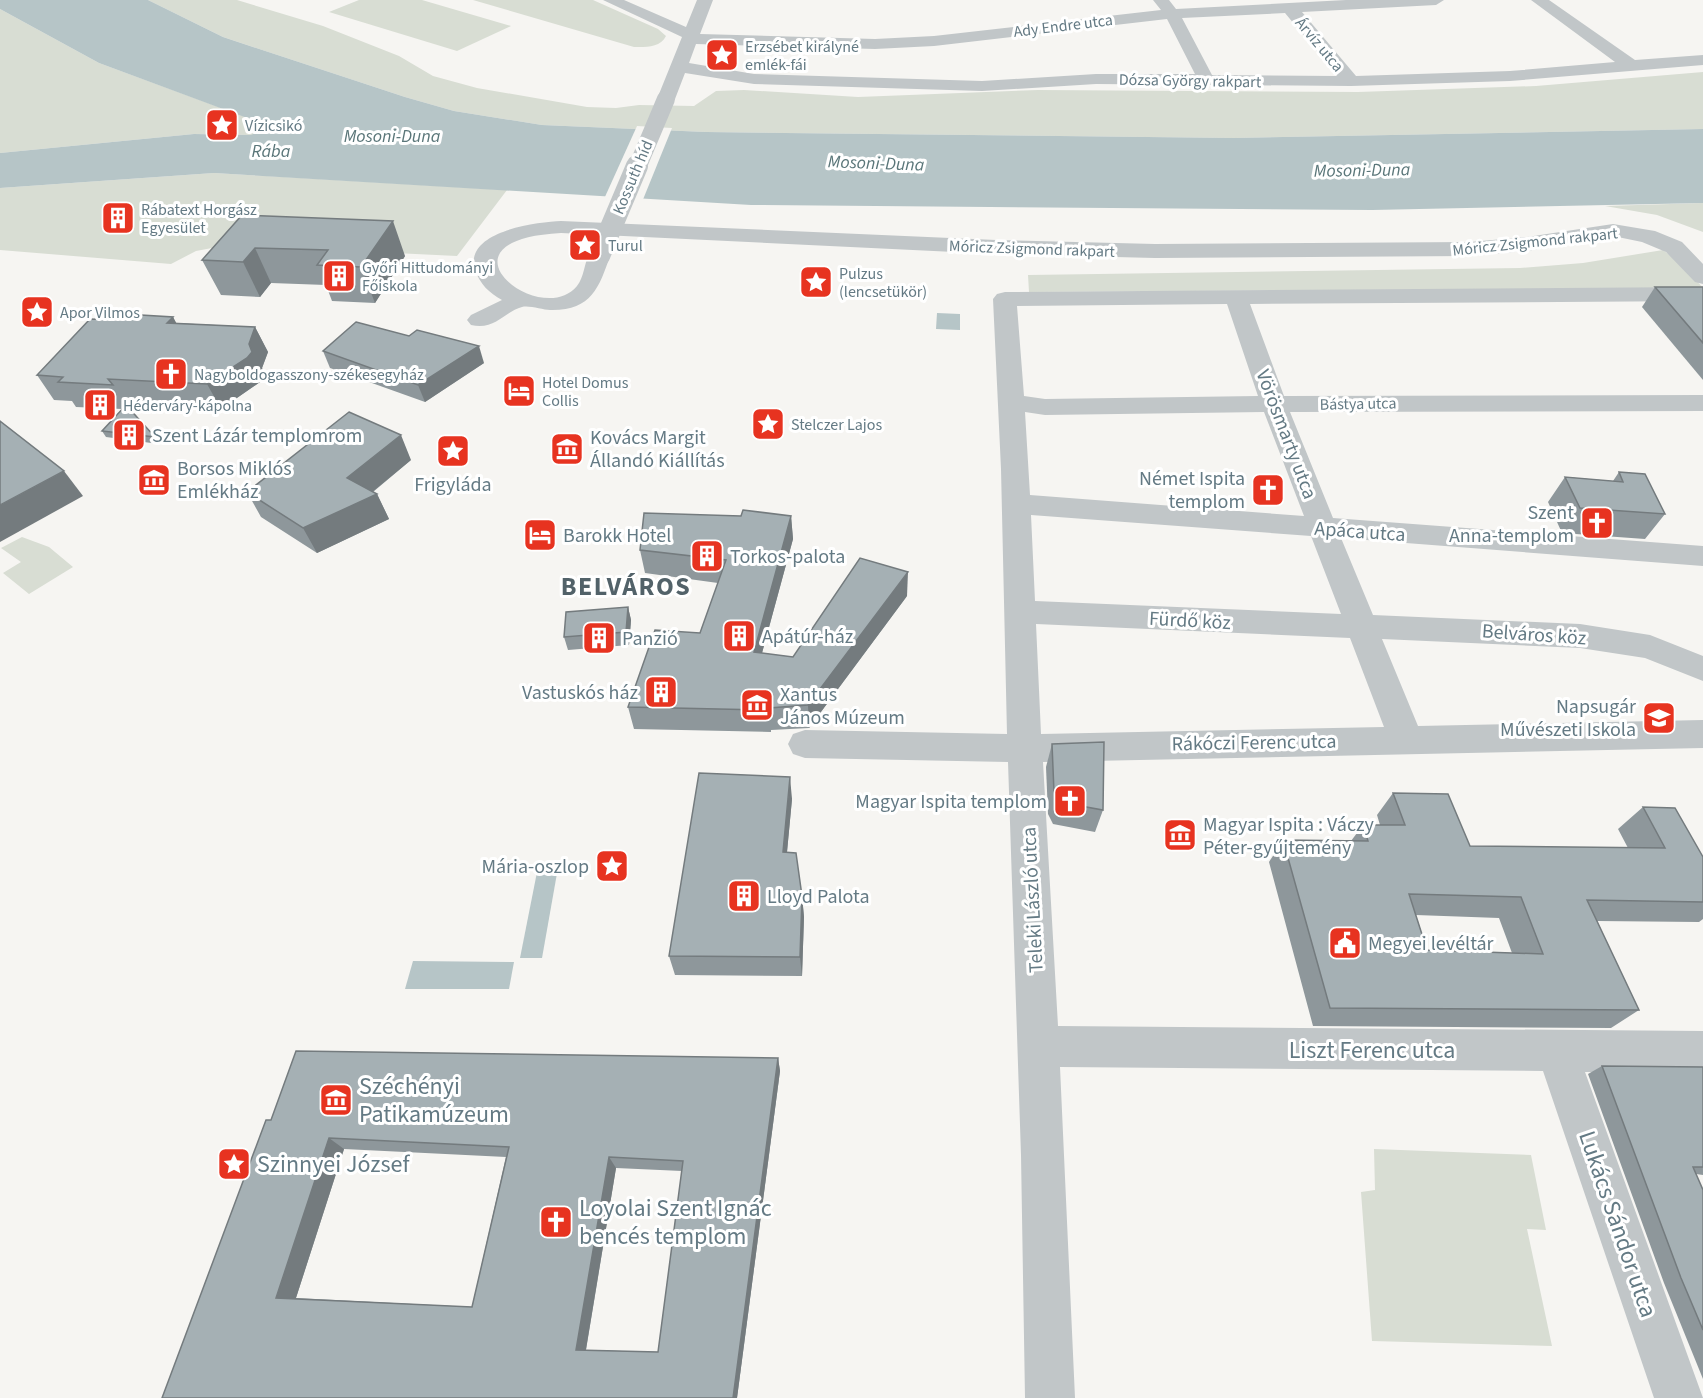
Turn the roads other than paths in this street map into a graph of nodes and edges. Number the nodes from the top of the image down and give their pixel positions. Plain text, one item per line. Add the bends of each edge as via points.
1 (611, 0) edge
2 (1161, 0) edge
3 (1436, 0) edge
4 (1539, 0) edge
5 (703, 7) edge
6 (1289, 7) junction
7 (1172, 14) junction
8 (664, 22) junction
9 (1012, 31) junction
10 (691, 37) junction
11 (1703, 60) edge
12 (1632, 66) junction
13 (678, 67) junction
14 (1207, 81) junction
15 (1351, 81) junction
16 (1000, 85) junction
17 (1703, 277) edge
18 (586, 289) joint
19 (1703, 294) edge
20 (1236, 297) junction
21 (519, 299) junction
22 (479, 320) dead end
23 (1013, 402) junction
24 (1703, 403) edge
25 (1274, 405) junction
26 (1017, 504) junction
27 (1325, 529) junction
28 (1703, 556) edge
29 (1021, 612) junction
30 (1360, 627) junction
31 (1703, 669) edge
32 (1703, 734) edge
33 (1406, 739) junction
34 (805, 744) dead end
35 (1025, 747) junction
36 (1040, 1046) junction
37 (1557, 1051) junction
38 (1703, 1052) edge
39 (1050, 1398) edge
40 (1680, 1398) edge

1 - 8 street
2 - 7 street
3 - 6 street, Ady Endre utca
4 - 12 street
5 - 8 street
5 - 10 street, Kossuth híd
6 - 7 street, Ady Endre utca
6 - 15 street, Árvíz utca
7 - 9 street, Ady Endre utca
7 - 14 street
8 - 10 street
9 - 10 street, Ady Endre utca via 875,44
9 - 16 street
10 - 13 street, Kossuth híd
11 - 12 street, Dózsa György rakpart
12 - 15 street, Dózsa György rakpart via 1510,76
13 - 16 street, Dózsa György rakpart via 764,79
13 - 18 street, Kossuth híd, bridge
14 - 15 street, Dózsa György rakpart
14 - 16 street, Dózsa György rakpart via 1096,79
17 - 21 street, Móricz Zsigmond rakpart via 1674,247 1647,236 1613,230 1470,249 1143,251 561,227 518,233 489,249 486,268 491,279
18 - 21 street, Móricz Zsigmond rakpart via 568,301 552,304
19 - 20 street
20 - 23 street, Teleki László utca via 1005,299
20 - 25 street, Vörösmarty utca
21 - 22 street
23 - 25 street, Bástya utca via 1045,407
23 - 26 street, Teleki László utca
24 - 25 street, Bástya utca
25 - 27 street, Vörösmarty utca
26 - 27 street, Apáca utca
26 - 29 street, Teleki László utca
27 - 28 street, Apáca utca
27 - 30 street, Vörösmarty utca
29 - 30 street, Fürdő köz
29 - 35 street, Teleki László utca
30 - 31 street, Belváros köz via 1580,636 1650,647
30 - 33 street, Vörösmarty utca
32 - 33 street, Rákóczi Ferenc utca
33 - 35 street, Rákóczi Ferenc utca
34 - 35 street, Rákóczi Ferenc utca
35 - 36 street, Teleki László utca
36 - 37 street, Liszt Ferenc utca
36 - 39 street, Teleki László utca
37 - 38 street, Liszt Ferenc utca
37 - 40 street, Lukács Sándor utca

